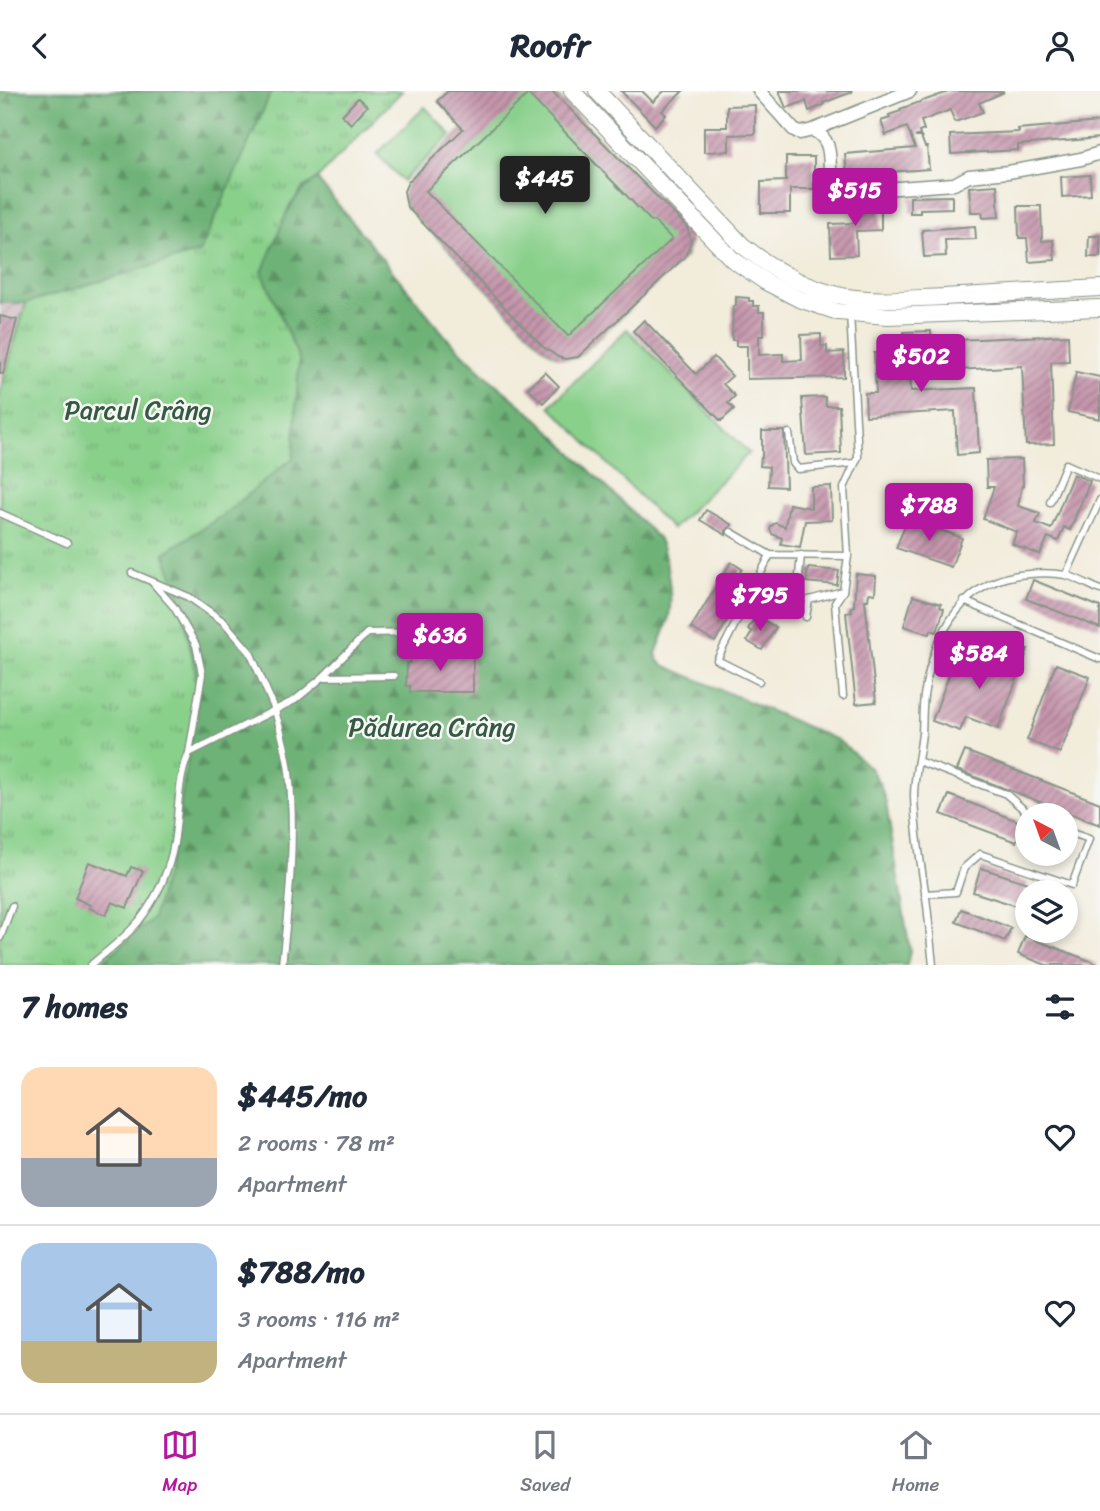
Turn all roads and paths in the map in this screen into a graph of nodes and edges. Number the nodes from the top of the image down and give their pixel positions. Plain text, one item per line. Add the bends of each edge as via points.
1 (597, 91) edge
2 (759, 91) edge
3 (911, 91) edge
4 (578, 93) edge
5 (813, 130) junction
6 (1100, 153) edge
7 (1100, 288) edge
8 (956, 296) junction
9 (850, 305) junction
10 (1100, 308) edge
11 (956, 314) junction
12 (789, 433) dead end
13 (855, 463) junction
14 (1100, 479) edge
15 (1100, 500) edge
16 (1050, 502) dead end
17 (0, 513) edge
18 (731, 533) dead end
19 (67, 543) dead end
20 (770, 555) junction
21 (801, 555) junction
22 (848, 556) junction
23 (132, 573) dead end
24 (1066, 575) junction
25 (152, 581) junction
26 (1100, 590) edge
27 (844, 591) junction
28 (829, 594) junction
29 (797, 595) junction
30 (809, 600) junction
31 (964, 601) junction
32 (835, 603) junction
33 (470, 631) dead end
34 (1100, 659) edge
35 (394, 676) dead end
36 (323, 677) junction
37 (759, 681) dead end
38 (843, 696) dead end
39 (275, 709) junction
40 (189, 753) junction
41 (918, 761) junction
42 (1016, 803) edge
43 (1078, 835) edge
44 (1015, 866) edge
45 (1016, 866) edge
46 (925, 894) junction
47 (12, 906) dead end
48 (0, 938) edge
49 (91, 965) edge
50 (282, 965) edge
51 (933, 965) edge

1 - 9 main road via 757,257
2 - 5 street via 793,130
3 - 5 street
4 - 9 main road via 732,259 783,292 822,307
5 - 6 street via 828,142 831,181 842,192 954,184 969,176
7 - 8 main road
8 - 9 main road
8 - 11 main road
9 - 11 main road via 888,316
9 - 13 lane
10 - 11 main road
12 - 13 lane via 793,463 799,469
13 - 22 lane via 844,488
14 - 16 lane via 1066,464
15 - 24 lane
17 - 19 lane
18 - 20 lane
20 - 21 lane
20 - 37 lane via 717,660
21 - 22 lane
21 - 29 lane
22 - 27 lane
23 - 25 lane
24 - 26 lane
24 - 31 lane via 1020,574 993,582
25 - 39 lane via 189,597 225,622 250,652
25 - 40 lane via 196,645 202,674
27 - 28 lane
27 - 32 lane
28 - 30 lane
28 - 32 lane
29 - 30 lane
29 - 30 lane via 806,617
31 - 34 lane
31 - 41 lane via 931,664
32 - 38 lane
33 - 36 lane via 367,633
35 - 36 lane
36 - 39 lane via 295,700
39 - 40 lane
39 - 50 lane via 289,771 292,836
40 - 49 lane via 181,777 174,845 154,898 138,923
41 - 42 lane via 1006,794
41 - 46 lane via 914,794
43 - 45 lane via 1088,839 1072,885
44 - 46 lane via 980,854 964,868 956,892
46 - 51 lane
47 - 48 lane

